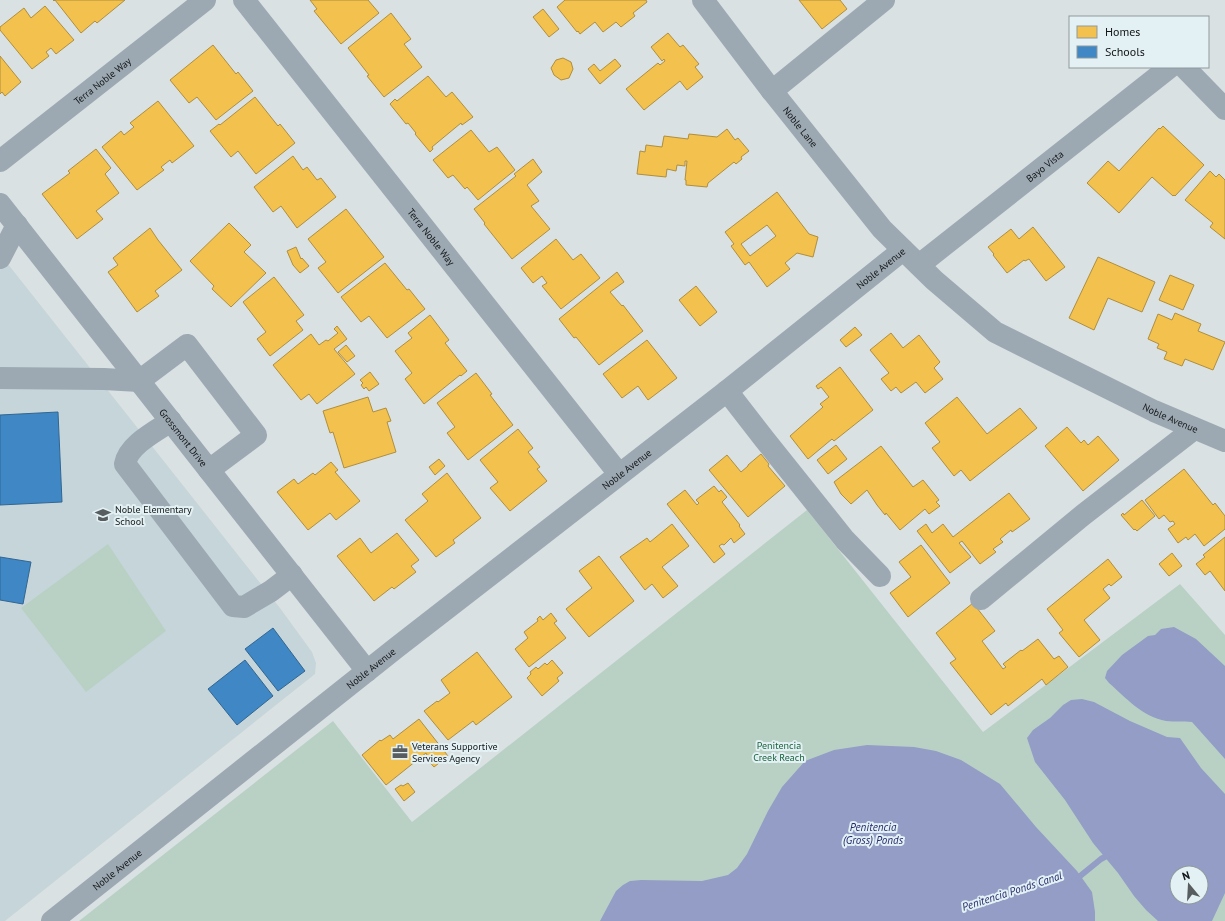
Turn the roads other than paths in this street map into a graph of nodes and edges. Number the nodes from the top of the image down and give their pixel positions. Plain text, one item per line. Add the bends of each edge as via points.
1 (205, 0) edge
2 (244, 0) edge
3 (704, 0) edge
4 (884, 0) edge
5 (1169, 68) edge
6 (1185, 68) edge
7 (772, 90) junction
8 (1225, 109) edge
9 (0, 161) edge
10 (0, 204) edge
11 (17, 225) junction
12 (904, 250) junction
13 (0, 258) edge
14 (919, 265) junction
15 (0, 378) edge
16 (139, 381) junction
17 (727, 391) junction
18 (171, 421) junction
19 (1194, 429) junction
20 (1225, 441) edge
21 (209, 470) junction
22 (619, 474) junction
23 (292, 575) junction
24 (880, 576) dead end
25 (981, 599) dead end
26 (367, 671) junction
27 (52, 921) edge

1 - 9 street, Terra Noble Way
2 - 22 street, Terra Noble Way
3 - 7 street, Noble Lane
4 - 7 street
5 - 14 street, Bayo Vista
6 - 8 street
7 - 12 street, Noble Lane via 882,229
10 - 11 street, Grossmont Drive
11 - 13 street
11 - 16 street, Grossmont Drive
12 - 14 street, Noble Avenue
12 - 17 street, Noble Avenue
14 - 19 street, Noble Avenue via 995,332
15 - 16 street
16 - 18 street, Grossmont Drive
16 - 21 street via 187,345 256,435
17 - 22 street, Noble Avenue
17 - 24 street via 845,540
18 - 21 street, Grossmont Drive
18 - 23 street via 131,451 126,457 125,464 233,606 244,607
19 - 20 street, Noble Avenue
19 - 25 street
21 - 23 street, Grossmont Drive
22 - 26 street, Noble Avenue
23 - 26 street, Grossmont Drive
26 - 27 street, Noble Avenue

